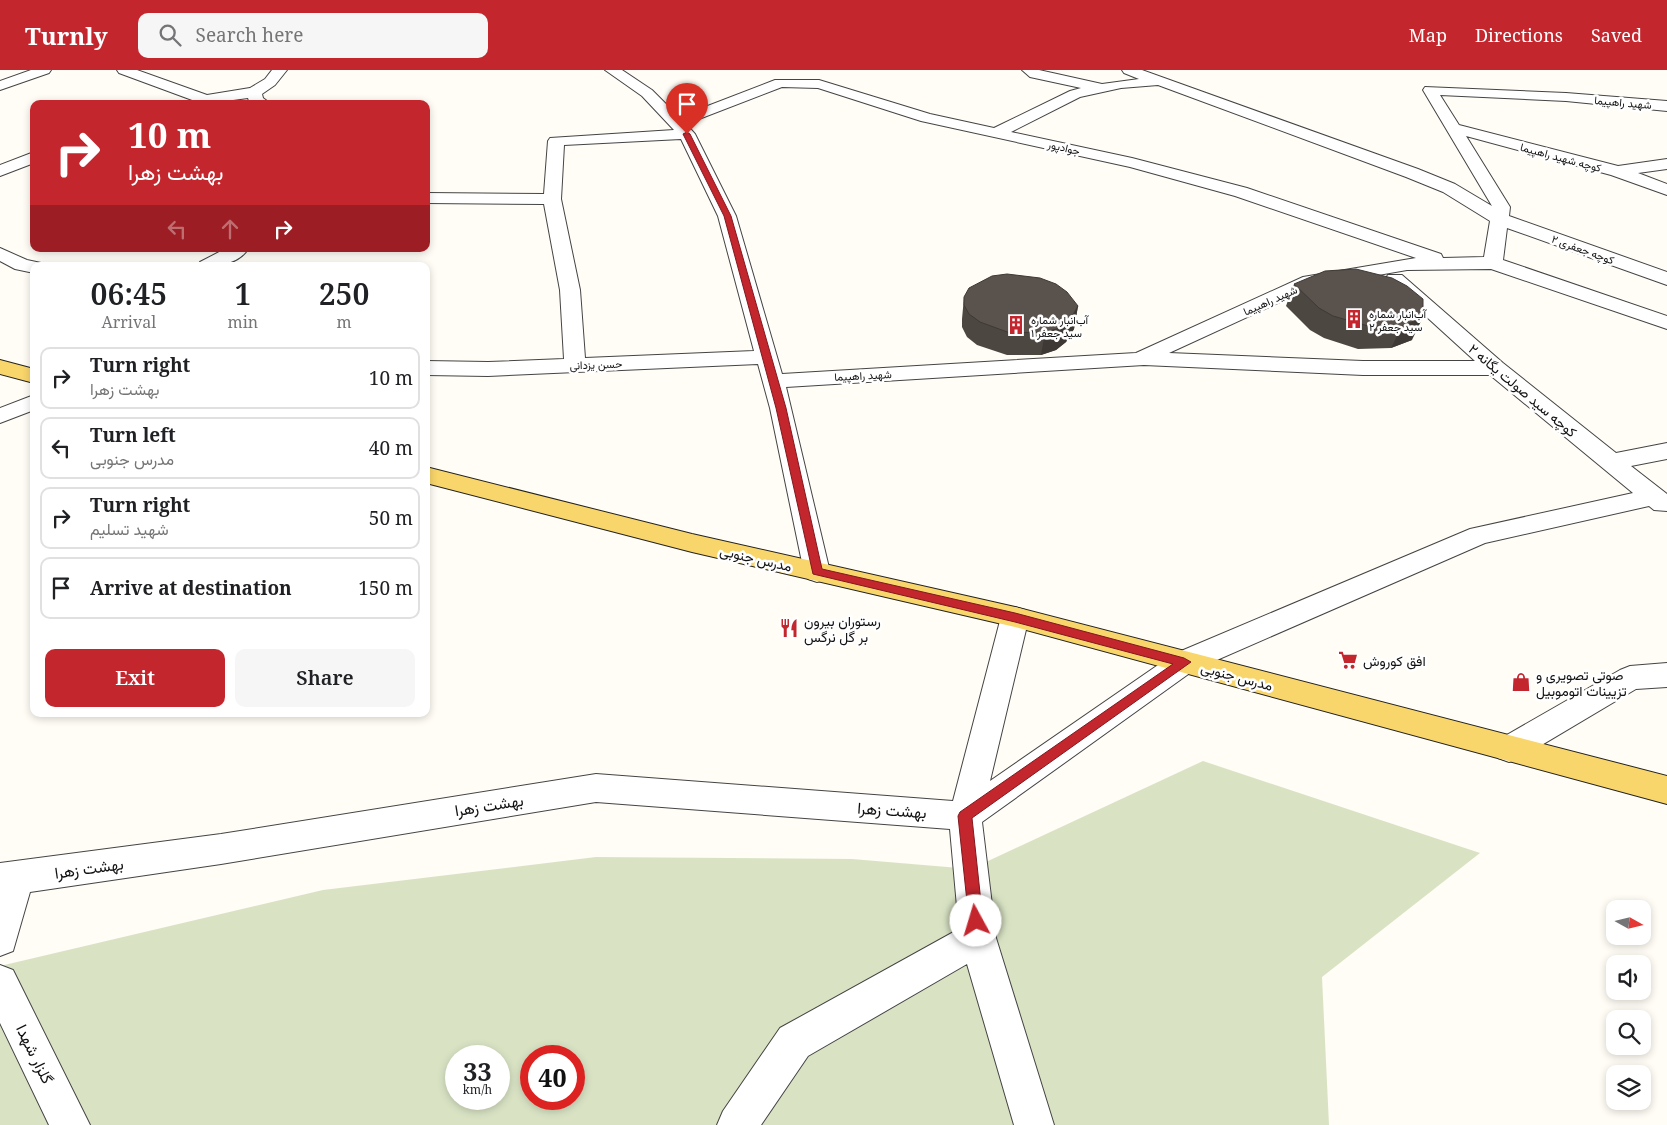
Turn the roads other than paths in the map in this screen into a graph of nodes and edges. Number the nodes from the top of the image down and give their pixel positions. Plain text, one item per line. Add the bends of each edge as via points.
1 (44, 70) edge
2 (124, 70) edge
3 (280, 70) edge
4 (612, 70) edge
5 (809, 70) edge
6 (1029, 70) edge
7 (1129, 70) edge
8 (1162, 82) junction
9 (780, 83) junction
10 (0, 86) edge
11 (1101, 88) junction
12 (254, 92) junction
13 (188, 94) junction
14 (172, 100) dead end
15 (256, 100) edge
16 (1667, 106) edge
17 (681, 128) junction
18 (1453, 128) junction
19 (998, 132) junction
20 (30, 159) edge
21 (1667, 164) edge
22 (0, 171) edge
23 (1617, 171) junction
24 (1667, 190) edge
25 (430, 198) edge
26 (552, 199) junction
27 (1500, 220) junction
28 (233, 252) edge
29 (0, 254) edge
30 (215, 262) edge
31 (1493, 263) junction
32 (1450, 264) junction
33 (28, 266) edge
34 (1383, 268) junction
35 (0, 274) edge
36 (1667, 279) edge
37 (1667, 322) edge
38 (766, 357) junction
39 (1140, 359) junction
40 (575, 364) junction
41 (0, 367) edge
42 (430, 368) edge
43 (1495, 368) junction
44 (30, 375) edge
45 (0, 378) edge
46 (774, 380) junction
47 (30, 382) edge
48 (30, 404) edge
49 (0, 416) edge
50 (1667, 451) edge
51 (1611, 462) junction
52 (430, 476) edge
53 (1660, 502) edge
54 (817, 572) junction
55 (1015, 617) junction
56 (1184, 662) junction
57 (1667, 676) edge
58 (1509, 748) junction
59 (1667, 790) edge
60 (965, 816) junction
61 (4, 875) edge
62 (978, 938) junction
63 (0, 939) edge
64 (0, 983) edge
65 (70, 1125) edge
66 (737, 1125) edge
67 (1034, 1125) edge

1 - 10 street
2 - 13 street
3 - 12 street via 270,82
4 - 17 street via 647,93
5 - 9 street
6 - 11 street
7 - 8 street, کوچه جعفری ۲
8 - 11 street
8 - 27 street, کوچه جعفری ۲ via 1449,188
9 - 17 street, جوادپور
9 - 19 street, جوادپور via 819,84 926,118
11 - 19 street via 1075,94
12 - 13 street via 206,100
12 - 15 street
13 - 14 street
16 - 18 street, شهید راهپیما via 1430,90
17 - 26 street, جوادپور via 556,141
17 - 38 street via 727,216
18 - 23 street, کوچه شهید راهپیما
18 - 27 street, شهید راهپیما via 1502,207
19 - 32 street, جوادپور via 1241,192
20 - 22 street
21 - 23 street
23 - 24 street, کوچه شهید راهپیما
25 - 26 street
26 - 40 street via 570,290
27 - 31 street, شهید راهپیما
27 - 36 street, کوچه جعفری ۲
28 - 30 street
29 - 33 street
31 - 32 street, شهید راهپیما
31 - 37 street
32 - 34 street, شهید راهپیما via 1407,264
33 - 35 street
34 - 39 street, شهید راهپیما via 1310,282
34 - 43 street, کوچه سید صولت یگانه ۲
38 - 40 street, حسن یزدانی
38 - 46 street
39 - 43 street via 1363,368
39 - 46 street, شهید راهپیما
40 - 42 street, حسن یزدانی via 488,369
41 - 44 main road
43 - 51 street, کوچه سید صولت یگانه ۲
45 - 47 main road
46 - 54 street
48 - 49 street
50 - 51 street
51 - 53 street, کوچه سید صولت یگانه ۲
52 - 54 main road, مدرس جنوبی
53 - 56 street via 1480,535
54 - 55 main road, مدرس جنوبی
55 - 56 main road, مدرس جنوبی
55 - 60 street
56 - 58 main road, مدرس جنوبی
56 - 60 street
57 - 58 street via 1630,678
58 - 59 main road, مدرس جنوبی
60 - 61 street, بهشت زهرا via 596,788 221,849
60 - 62 street
61 - 63 street
62 - 66 street via 794,1042
62 - 67 street
64 - 65 street, گلزار شهدا

